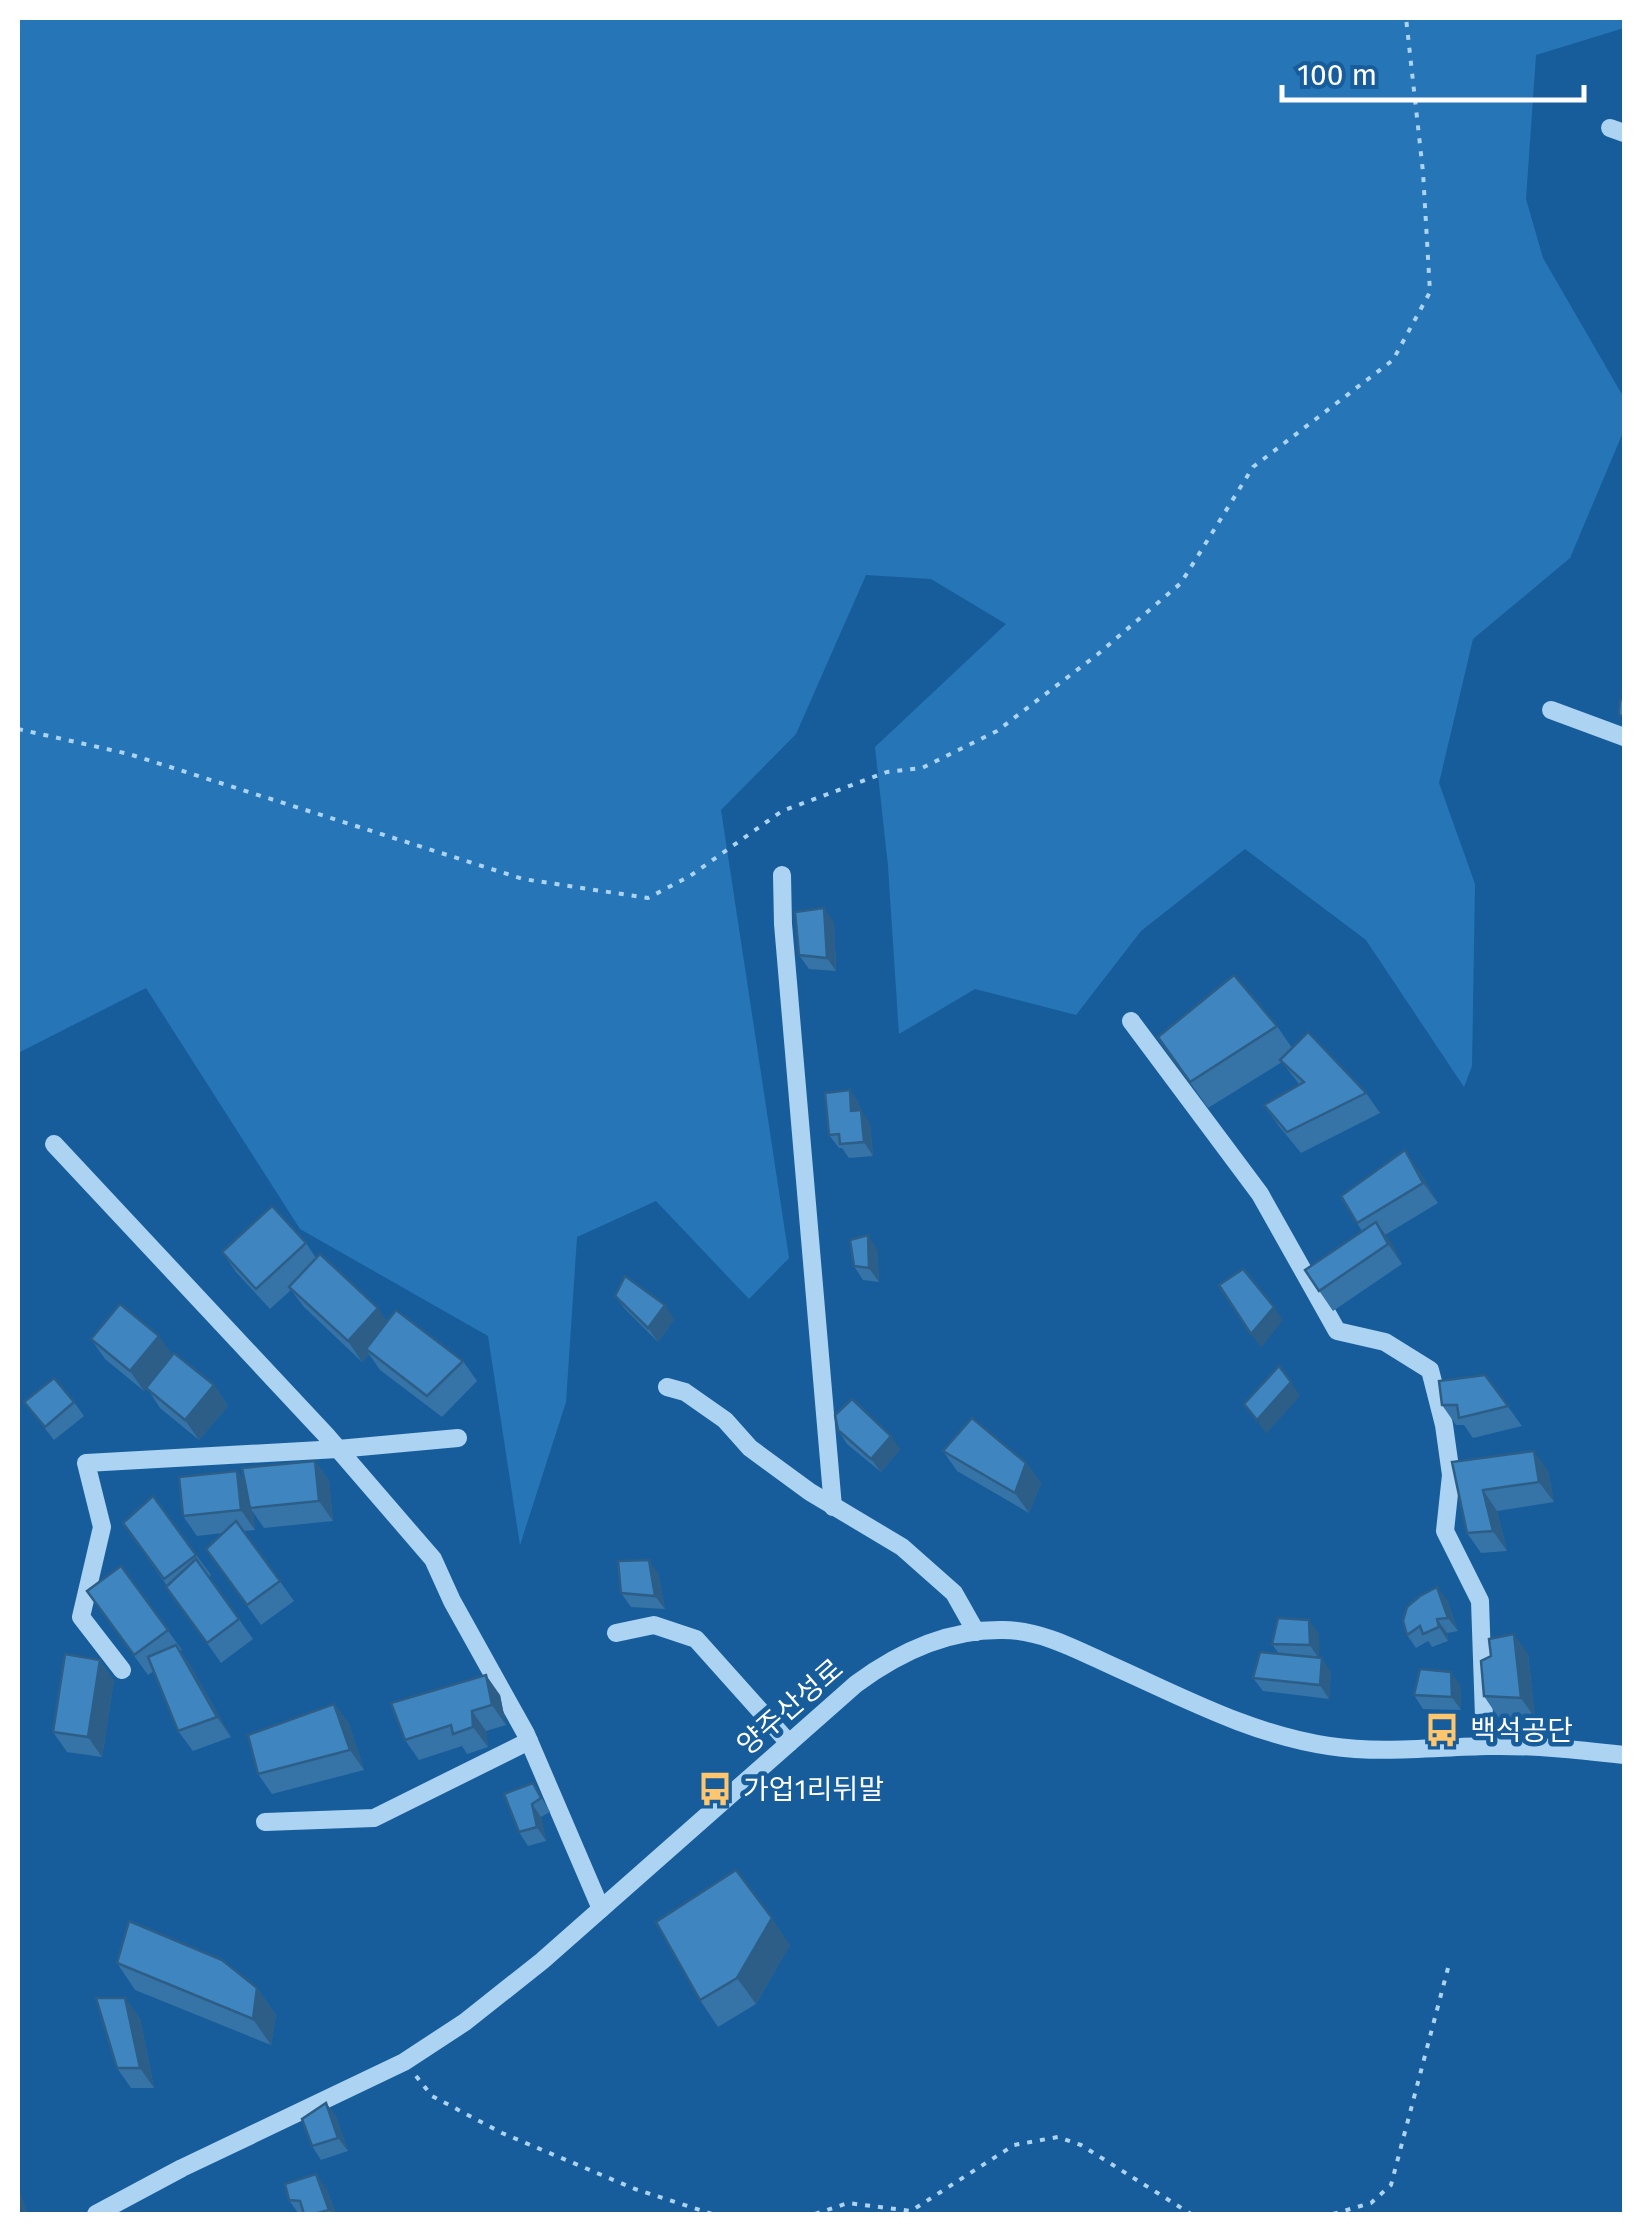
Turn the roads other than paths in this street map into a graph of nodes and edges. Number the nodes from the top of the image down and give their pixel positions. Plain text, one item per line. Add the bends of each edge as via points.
1 (1550, 710) dead end
2 (1624, 736) edge
3 (782, 876) dead end
4 (1131, 1021) dead end
5 (54, 1144) dead end
6 (666, 1387) dead end
7 (458, 1438) dead end
8 (338, 1448) junction
9 (833, 1508) junction
10 (976, 1632) junction
11 (616, 1633) dead end
12 (122, 1670) dead end
13 (529, 1741) junction
14 (789, 1743) junction
15 (1485, 1746) junction
16 (1624, 1755) edge
17 (265, 1822) dead end
18 (601, 1909) junction
19 (96, 2214) edge

1 - 2 street
3 - 9 street
4 - 15 street via 1260,1194 1337,1332 1386,1342 1430,1370 1451,1475 1445,1531 1480,1602
5 - 8 street
6 - 9 street via 725,1420 750,1448
7 - 8 street
8 - 12 street via 86,1463 102,1527 80,1618
8 - 13 street via 433,1559
9 - 10 street via 928,1570 954,1593
10 - 14 street, 양주산성로 via 908,1650
10 - 15 street, 양주산성로 via 1048,1638 1288,1738 1360,1748
11 - 14 street via 654,1625 696,1639
13 - 17 street via 374,1818
13 - 18 street
14 - 18 street, 양주산성로
15 - 16 street, 양주산성로
18 - 19 street, 양주산성로 via 542,1962 404,2062

